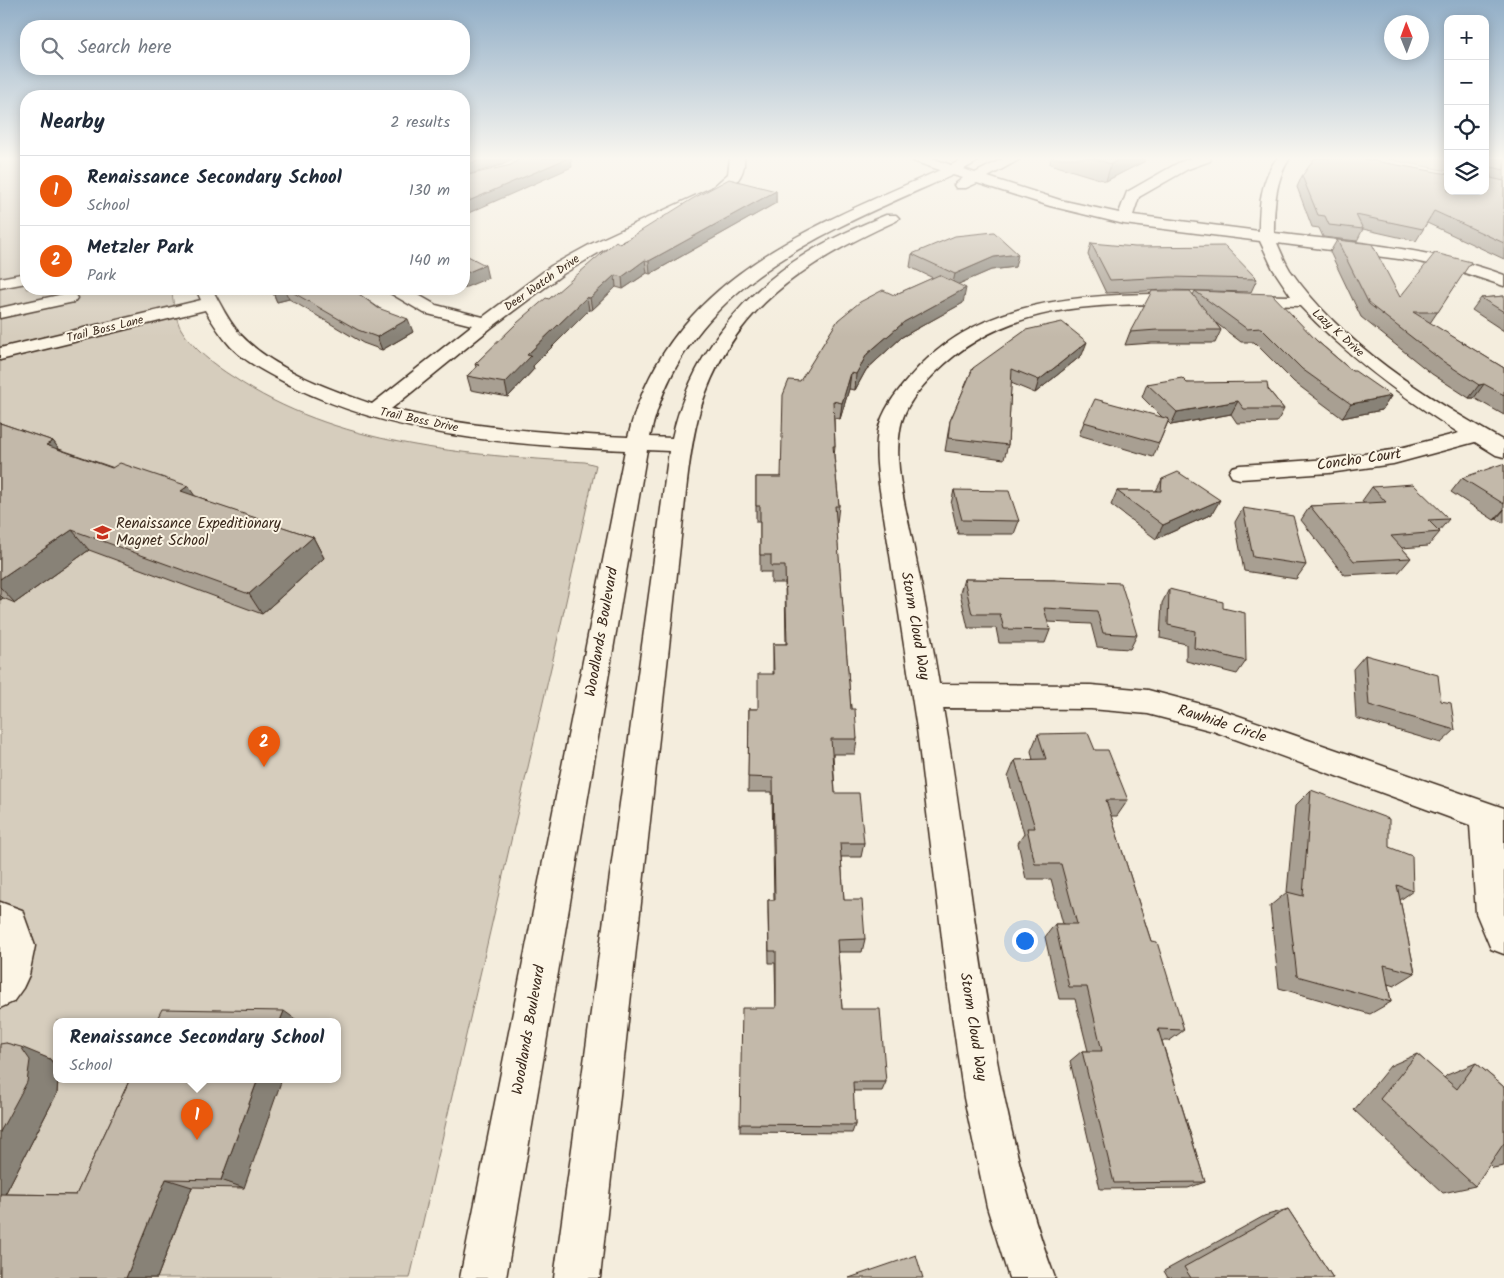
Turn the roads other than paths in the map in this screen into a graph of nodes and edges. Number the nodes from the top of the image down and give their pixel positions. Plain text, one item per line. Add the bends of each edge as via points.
1 (661, 218) edge
2 (845, 218) edge
3 (891, 218) edge
4 (1117, 218) edge
5 (1268, 218) edge
6 (1124, 219) joint
7 (1267, 237) junction
8 (20, 279) edge
9 (1504, 281) edge
10 (0, 284) edge
11 (79, 295) edge
12 (406, 295) edge
13 (208, 296) edge
14 (68, 298) junction
15 (1302, 301) junction
16 (0, 313) edge
17 (486, 323) junction
18 (72, 337) junction
19 (0, 354) edge
20 (376, 411) junction
21 (1476, 435) junction
22 (638, 444) junction
23 (681, 445) junction
24 (1504, 450) edge
25 (1240, 472) dead end
26 (927, 696) junction
27 (1495, 820) edge
28 (0, 919) edge
29 (1504, 936) edge
30 (0, 988) edge
31 (483, 1278) edge
32 (577, 1278) edge
33 (1032, 1278) edge

1 - 17 street, Deer Watch Drive via 575,258
2 - 22 street, Woodlands Boulevard via 769,258 722,294 688,331 653,392
3 - 23 street via 813,257 773,284 756,300 726,335 704,370 688,412
4 - 6 street
5 - 7 street, Lazy K Drive
6 - 7 street
7 - 9 street via 1392,251 1440,260
7 - 15 street, Lazy K Drive
8 - 10 street
11 - 14 street
12 - 17 street via 430,309
13 - 18 street, Trail Boss Lane
13 - 20 street, Trail Boss Drive via 223,324 262,362 335,399
14 - 16 street
14 - 18 street
15 - 21 street, Lazy K Drive via 1376,365
15 - 26 street, Storm Cloud Way via 1120,299 1048,307 989,326 930,364 893,417 888,447 891,484
17 - 20 street, Deer Watch Drive
18 - 19 street, Trail Boss Lane
20 - 22 street, Trail Boss Drive via 492,434
21 - 24 street, Lazy K Drive
21 - 25 street, Concho Court via 1393,457 1329,466
22 - 23 street, Trail Boss Drive
22 - 31 street, Woodlands Boulevard
23 - 32 street
26 - 27 street, Rawhide Circle via 1091,697 1148,702 1216,720
26 - 33 street, Storm Cloud Way via 994,1154
27 - 29 street via 1494,913
28 - 30 street via 8,922 17,946 10,975

